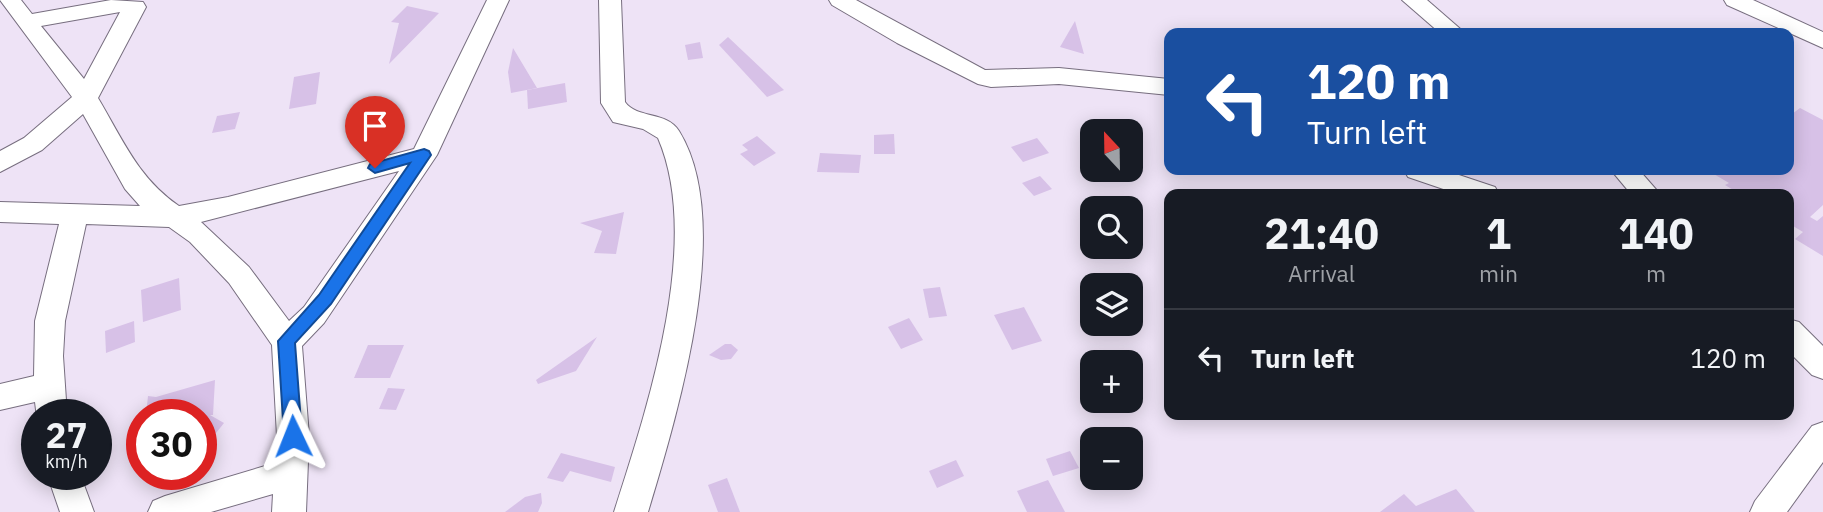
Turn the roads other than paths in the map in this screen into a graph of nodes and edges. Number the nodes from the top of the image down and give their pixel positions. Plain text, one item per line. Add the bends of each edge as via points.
1 (498, 0) edge
2 (610, 0) edge
3 (1413, 0) edge
4 (1735, 0) edge
5 (849, 2) edge
6 (12, 11) edge
7 (1448, 28) edge
8 (1823, 41) edge
9 (1164, 86) edge
10 (86, 97) junction
11 (424, 155) junction
12 (0, 163) edge
13 (1431, 175) edge
14 (1629, 175) edge
15 (1472, 189) edge
16 (1642, 189) edge
17 (0, 212) edge
18 (74, 216) junction
19 (174, 217) junction
20 (1794, 337) edge
21 (287, 341) junction
22 (1823, 366) edge
23 (0, 397) edge
24 (33, 399) edge
25 (50, 399) edge
26 (1823, 436) edge
27 (291, 474) junction
28 (69, 490) edge
29 (77, 512) edge
30 (165, 512) edge
31 (289, 512) edge
32 (631, 512) edge
33 (1767, 512) edge

1 - 11 street
2 - 32 street via 613,103 622,116 646,121 668,133 687,187 691,222 680,320 657,430
3 - 7 street
4 - 8 street
5 - 9 street via 978,76 1059,76
6 - 10 street
6 - 10 street via 134,5 134,14
10 - 12 street via 33,144
10 - 19 street via 134,182
11 - 19 street
11 - 21 street via 321,304
13 - 15 street
14 - 16 street
17 - 18 street
18 - 19 street
18 - 25 street via 50,321
19 - 21 street via 200,235 239,275
20 - 22 street
21 - 27 street
23 - 24 street
26 - 33 street
27 - 30 street
27 - 31 street
28 - 29 street

